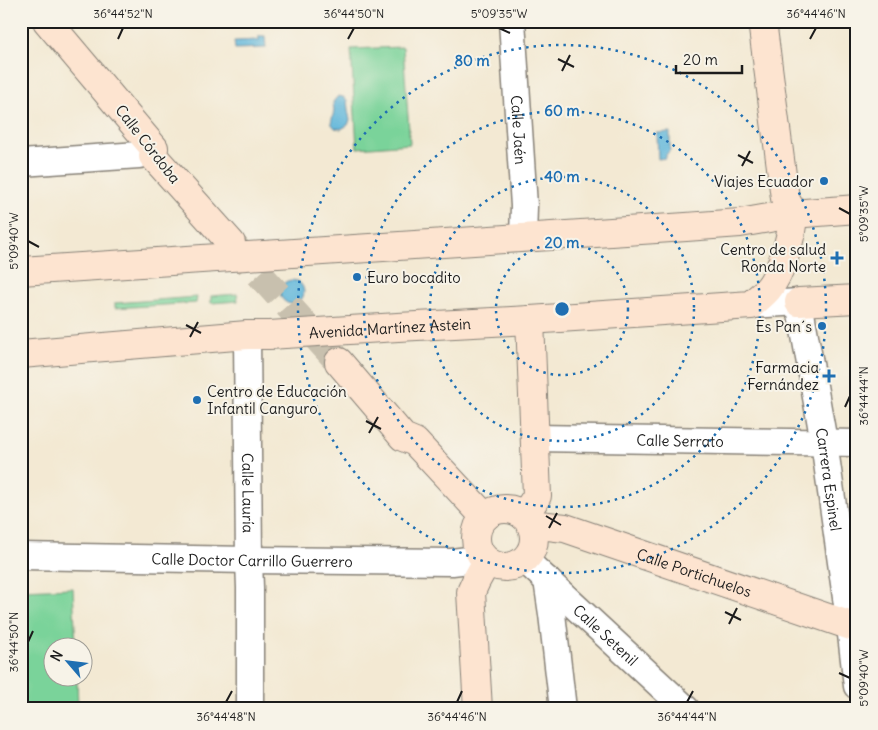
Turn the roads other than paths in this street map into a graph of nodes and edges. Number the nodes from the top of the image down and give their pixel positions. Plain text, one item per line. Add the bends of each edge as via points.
1 (47, 21) edge
2 (512, 21) edge
3 (762, 21) edge
4 (154, 148) junction
5 (21, 163) edge
6 (857, 209) edge
7 (784, 210) junction
8 (740, 222) junction
9 (524, 238) junction
10 (231, 243) tunnel mouth
11 (782, 264) junction
12 (21, 271) edge
13 (857, 299) edge
14 (799, 302) junction
15 (751, 305) junction
16 (530, 320) junction
17 (247, 335) junction
18 (24, 353) edge
19 (339, 362) tunnel mouth
20 (535, 438) junction
21 (824, 442) junction
22 (857, 443) edge
23 (485, 517) junction
24 (527, 520) junction
25 (21, 556) edge
26 (484, 558) junction
27 (249, 560) junction
28 (525, 560) junction
29 (546, 580) junction
30 (853, 627) edge
31 (857, 686) edge
32 (250, 709) edge
33 (478, 709) edge
34 (563, 709) edge
35 (686, 709) edge

1 - 4 main road, Calle Córdoba
2 - 9 street, Calle Jaén
3 - 7 main road
4 - 5 street via 139,155
4 - 10 main road, Calle Córdoba via 153,156
6 - 7 main road
7 - 8 main road
7 - 11 main road via 792,229
8 - 9 main road
8 - 11 main road via 748,224 769,241
9 - 12 main road
11 - 15 main road via 769,289
13 - 14 main road
14 - 15 street, Avenida Martínez Astein
14 - 21 street, Carrera Espinel
15 - 16 main road, Avenida Martínez Astein
16 - 17 main road, Avenida Martínez Astein
16 - 20 main road
17 - 18 main road, Avenida Martínez Astein
17 - 27 street, Calle Lauría
19 - 23 main road via 402,437 415,442
20 - 21 street, Calle Serrato
20 - 24 main road via 537,496
21 - 22 street, Calle Serrato
21 - 30 street, Carrera Espinel
23 - 24 main road via 492,512 509,509
23 - 26 main road via 476,539
24 - 28 main road via 534,533 534,543
24 - 30 main road, Calle Portichuelos via 565,528
25 - 27 street, Calle Doctor Carrillo Guerrero
26 - 27 street, Calle Doctor Carrillo Guerrero via 452,562
26 - 28 main road via 506,568
26 - 33 main road via 471,592
27 - 32 street, Calle Lauría
28 - 29 street, Calle Setenil
29 - 34 street
29 - 35 street, Calle Setenil
30 - 31 street, Carrera Espinel

